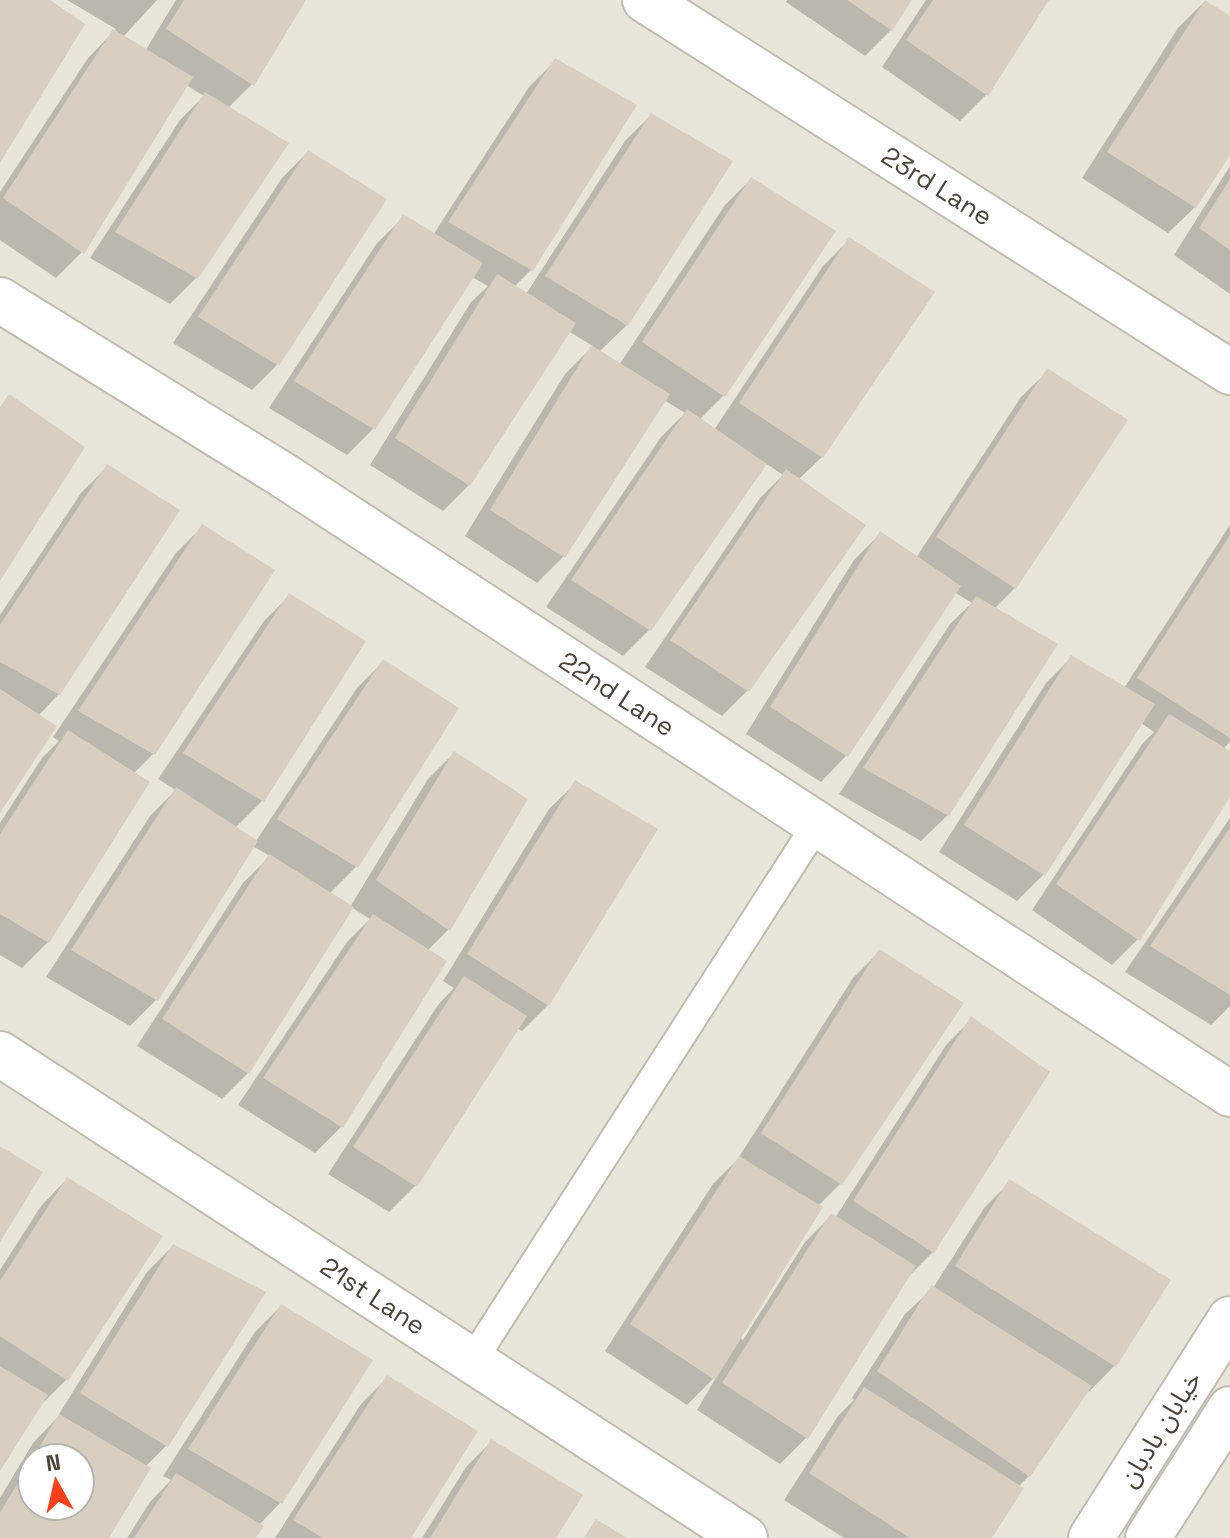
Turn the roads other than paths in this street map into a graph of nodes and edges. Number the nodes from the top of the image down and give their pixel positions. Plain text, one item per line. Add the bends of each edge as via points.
1 (645, 0) edge
2 (0, 300) edge
3 (1230, 372) edge
4 (817, 824) junction
5 (0, 1054) edge
6 (1230, 1094) edge
7 (1230, 1319) edge
8 (472, 1361) junction
9 (1230, 1409) edge
10 (745, 1538) edge
11 (1091, 1538) edge
12 (1148, 1538) edge

1 - 3 street, 23rd Lane
2 - 4 street, 22nd Lane via 286,477
4 - 6 street, 22nd Lane
4 - 8 lane
5 - 8 street, 21st Lane
7 - 11 street, خیابان بادبان
8 - 10 street, 21st Lane
9 - 12 street, خیابان بادبان

